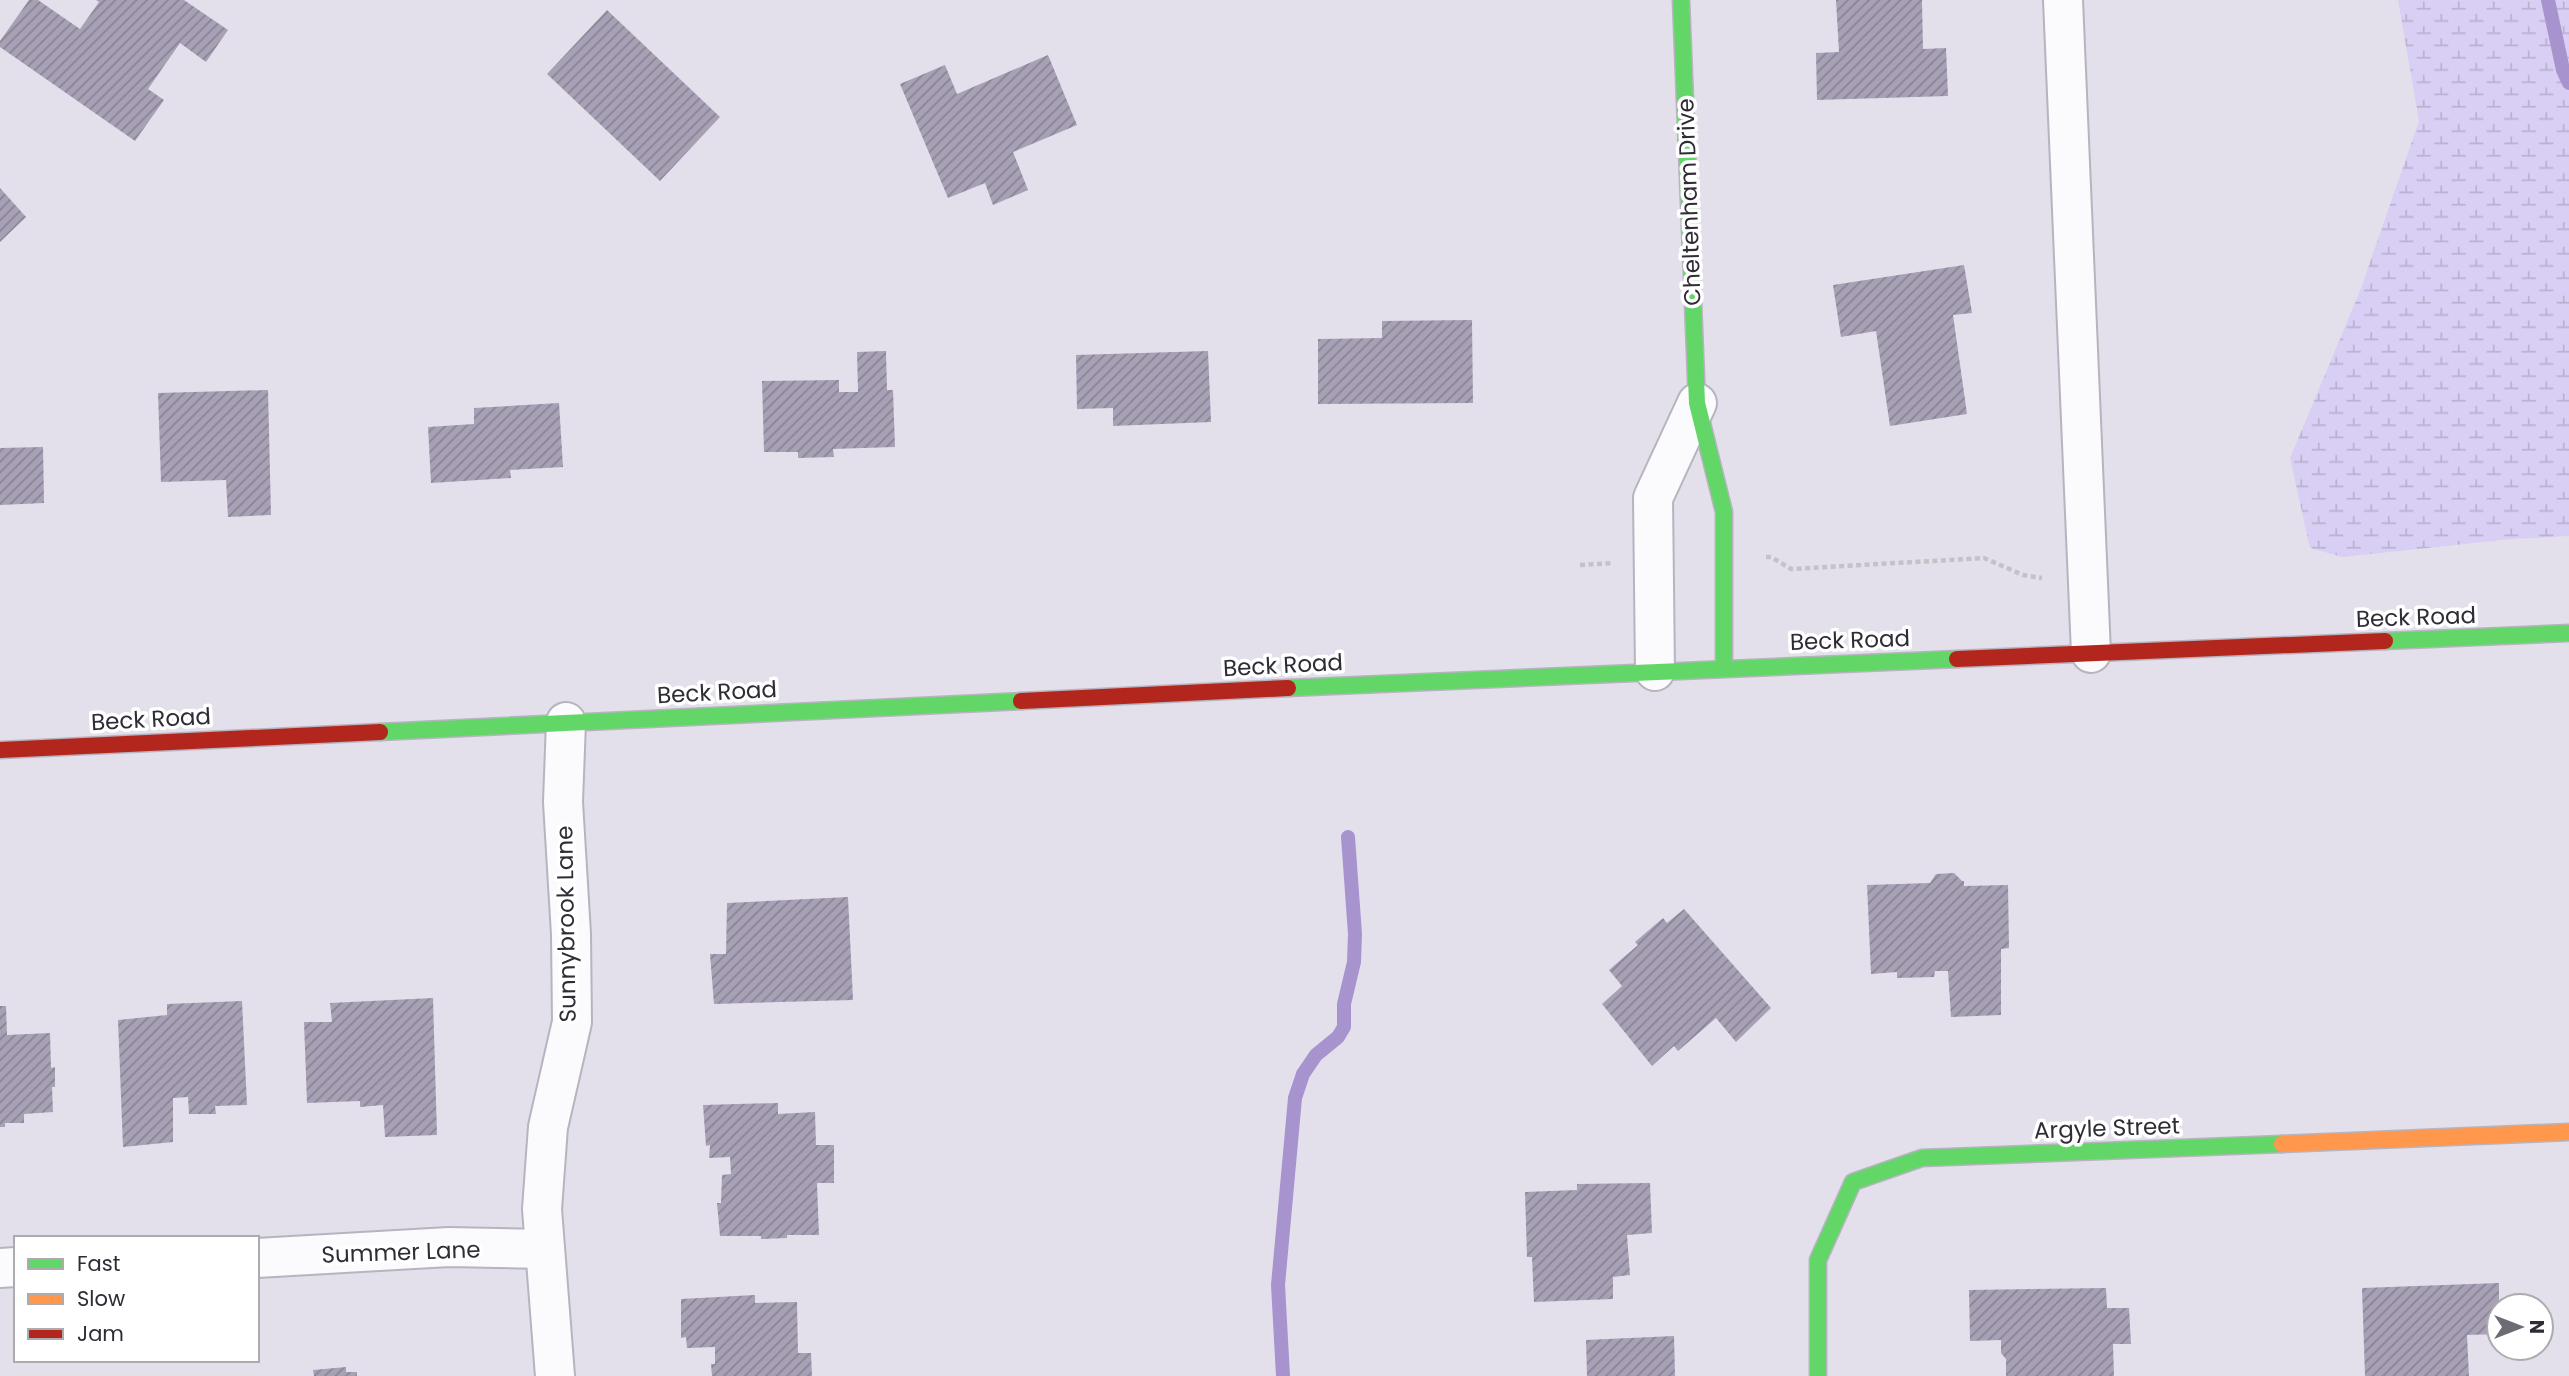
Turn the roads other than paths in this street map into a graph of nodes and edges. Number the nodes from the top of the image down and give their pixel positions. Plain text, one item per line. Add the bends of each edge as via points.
1 (1681, 0) edge
2 (2063, 0) edge
3 (1696, 403) junction
4 (2569, 634) edge
5 (2091, 653) junction
6 (1724, 668) junction
7 (1654, 671) junction
8 (566, 722) junction
9 (0, 750) edge
10 (2569, 1132) edge
11 (545, 1249) junction
12 (259, 1258) edge
13 (555, 1376) edge
14 (1818, 1376) edge

1 - 3 main road, Cheltenham Drive
2 - 5 street
3 - 6 main road, Cheltenham Drive via 1724,512
3 - 7 street, Cheltenham Drive via 1653,498
4 - 5 main road, Beck Road
5 - 6 main road, Beck Road
6 - 7 main road, Beck Road
7 - 8 main road, Beck Road
8 - 9 main road, Beck Road
8 - 11 street, Sunnybrook Lane via 563,802 572,1022 548,1127 542,1209
10 - 14 main road, Argyle Street via 1922,1158 1853,1182 1818,1260
11 - 12 street, Summer Lane via 449,1247
11 - 13 street, Sunnybrook Lane

